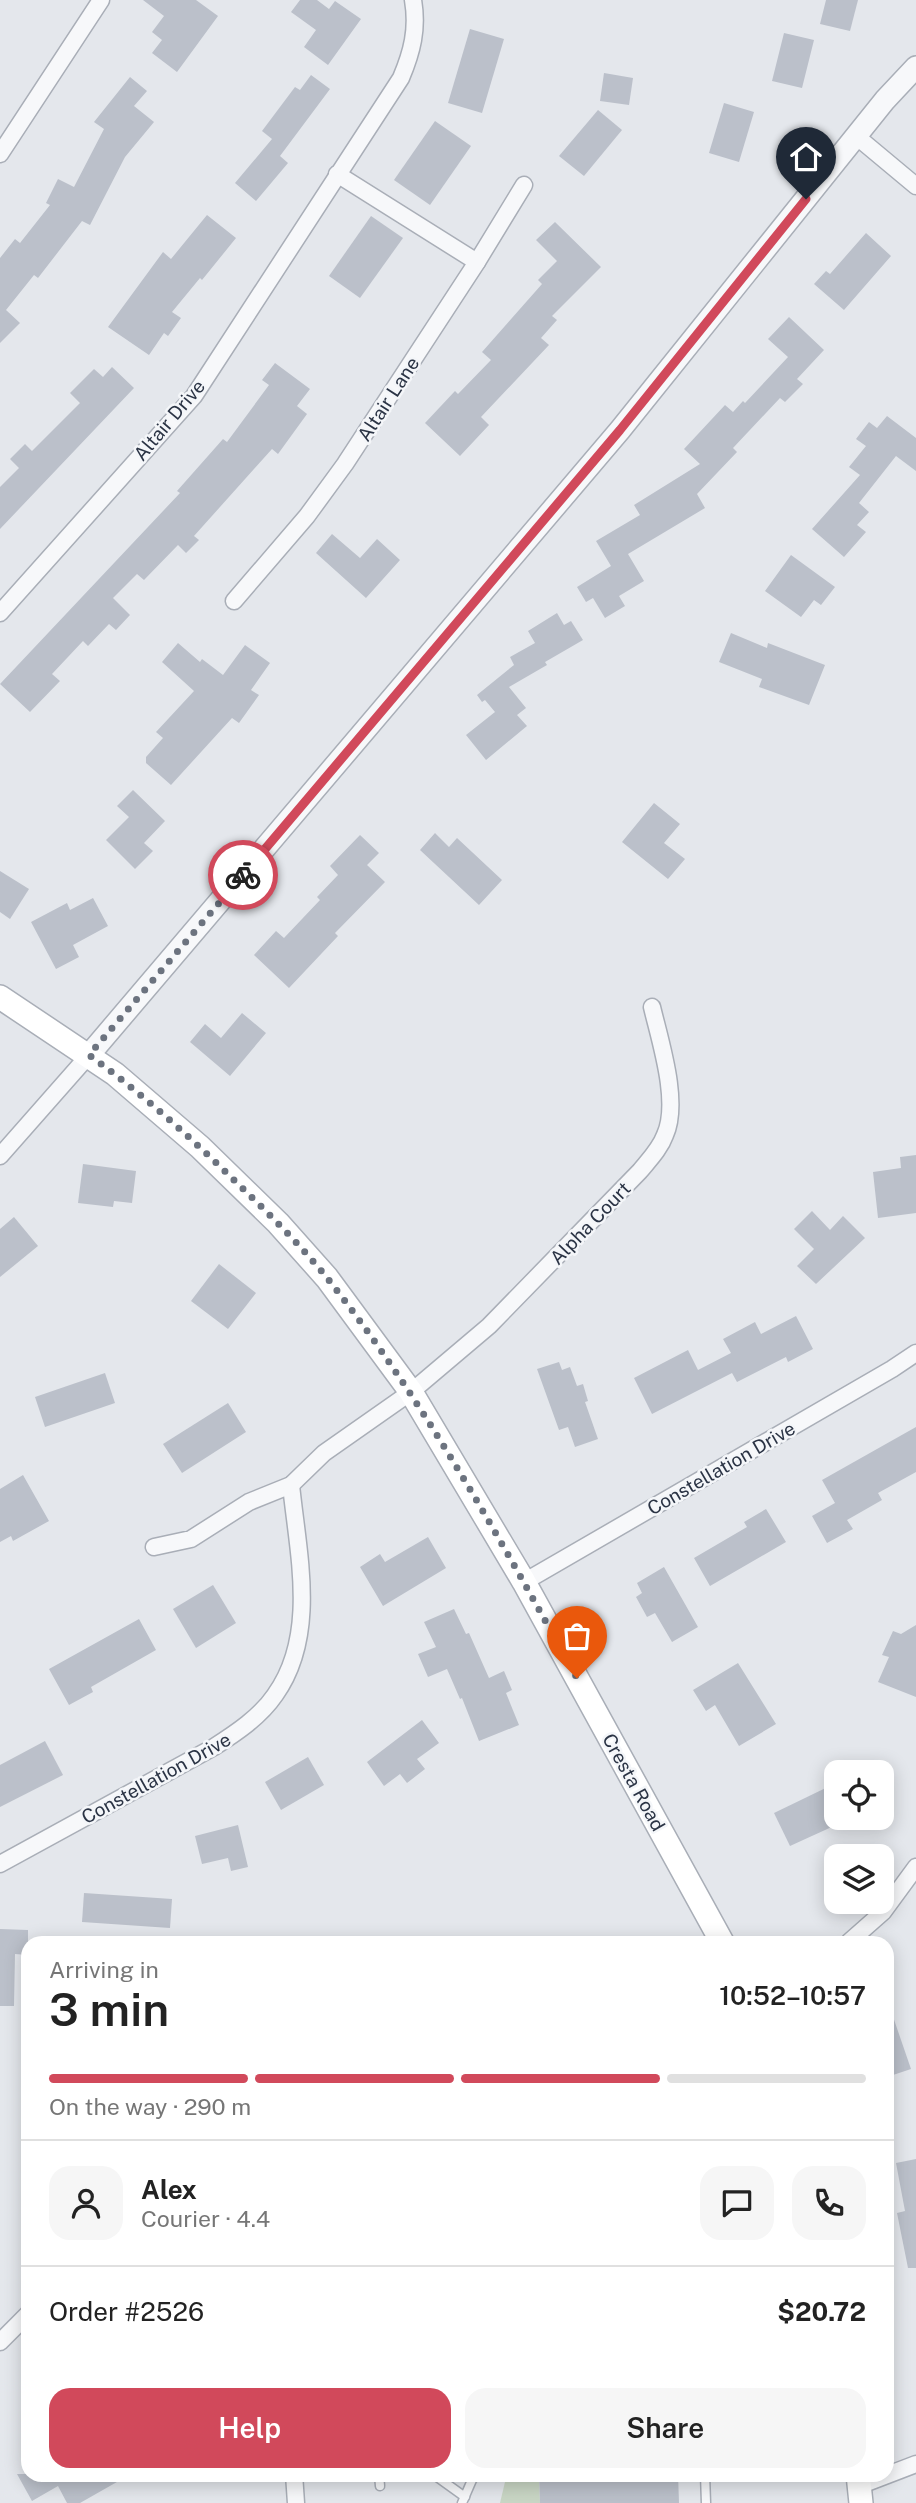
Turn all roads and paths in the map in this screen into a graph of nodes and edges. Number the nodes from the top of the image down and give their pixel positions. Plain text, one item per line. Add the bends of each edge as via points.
1 (101, 0) edge
2 (413, 0) edge
3 (916, 66) edge
4 (856, 136) junction
5 (0, 153) edge
6 (337, 174) junction
7 (524, 184) dead end
8 (916, 186) edge
9 (477, 262) junction
10 (234, 601) dead end
11 (0, 613) edge
12 (0, 997) edge
13 (652, 1007) dead end
14 (89, 1055) junction
15 (0, 1156) edge
16 (916, 1353) edge
17 (411, 1392) junction
18 (291, 1485) junction
19 (154, 1547) dead end
20 (524, 1582) junction
21 (0, 1864) edge
22 (916, 1867) edge
23 (719, 1936) edge
24 (856, 1936) edge
25 (21, 2321) edge
26 (0, 2342) edge
27 (916, 2464) edge
28 (894, 2473) edge
29 (295, 2482) edge
30 (380, 2482) edge
31 (443, 2482) edge
32 (473, 2482) edge
33 (705, 2482) edge
34 (380, 2486) dead end
35 (860, 2488) edge
36 (464, 2500) edge
37 (296, 2503) edge
38 (706, 2503) edge
39 (876, 2503) edge

1 - 5 street
2 - 6 street, Altair Drive via 416,21 411,54 401,78
3 - 4 street
4 - 8 street
4 - 14 street via 611,440
6 - 9 street
6 - 11 street, Altair Drive via 194,396
7 - 9 street, Altair Lane
9 - 10 street, Altair Lane via 338,474
12 - 14 main road, Cresta Road
13 - 17 street, Alpha Court via 670,1094 669,1125 657,1150 522,1295
14 - 15 street
14 - 17 main road, Cresta Road via 200,1147 278,1223 327,1278
16 - 20 street, Constellation Drive
17 - 18 street via 324,1453
17 - 20 main road, Cresta Road
18 - 19 street via 249,1502 191,1539
18 - 21 street, Constellation Drive via 301,1628 288,1675 274,1697 242,1729 214,1747
20 - 23 main road, Cresta Road
22 - 24 street via 883,1912
25 - 26 street
27 - 28 street
29 - 37 street
30 - 34 lane
31 - 36 lane
32 - 36 lane
33 - 38 lane
35 - 39 main road

